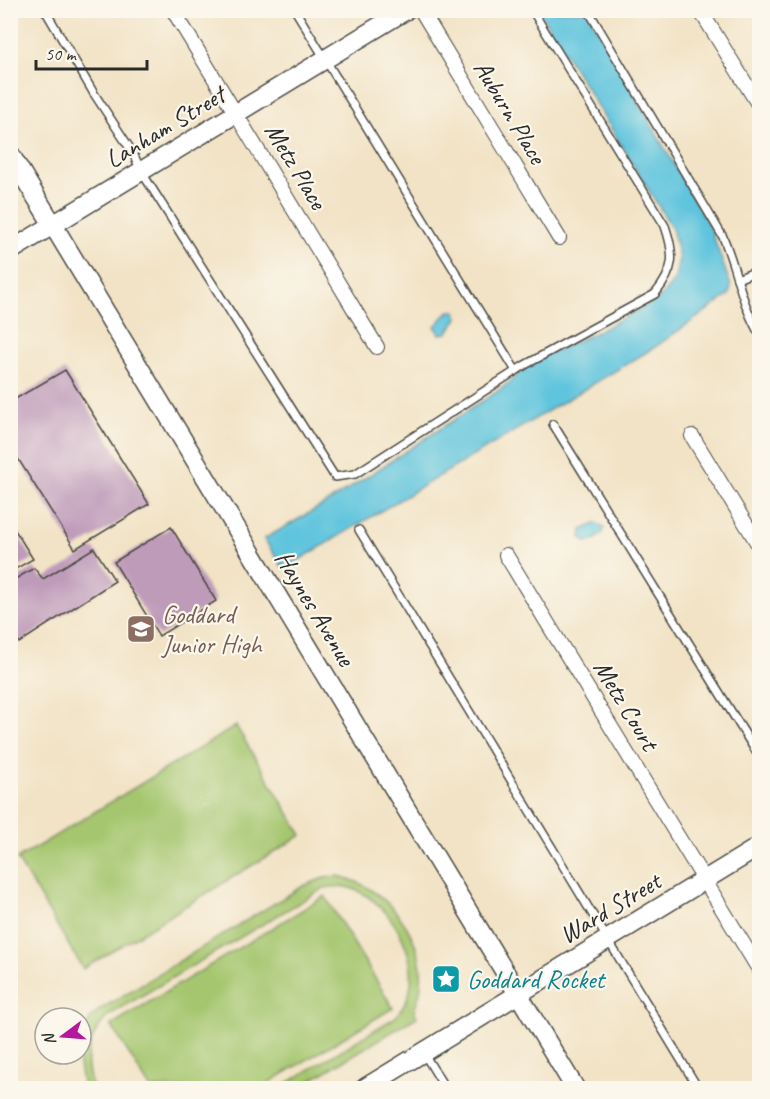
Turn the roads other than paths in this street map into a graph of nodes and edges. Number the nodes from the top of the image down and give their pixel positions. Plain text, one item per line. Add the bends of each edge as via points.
1 (45, 10) edge
2 (173, 10) edge
3 (295, 10) edge
4 (406, 10) edge
5 (421, 10) edge
6 (532, 10) edge
7 (588, 10) edge
8 (700, 10) edge
9 (325, 60) junction
10 (759, 107) edge
11 (237, 114) junction
12 (10, 154) edge
13 (141, 171) junction
14 (53, 225) junction
15 (559, 238) dead end
16 (10, 251) edge
17 (759, 270) edge
18 (737, 279) junction
19 (759, 335) edge
20 (376, 347) dead end
21 (516, 371) junction
22 (553, 424) dead end
23 (692, 436) dead end
24 (359, 530) dead end
25 (759, 547) edge
26 (506, 555) dead end
27 (759, 758) edge
28 (759, 846) edge
29 (704, 880) junction
30 (607, 939) junction
31 (759, 971) edge
32 (518, 994) junction
33 (423, 1052) junction
34 (365, 1089) edge
35 (446, 1089) edge
36 (575, 1089) edge
37 (698, 1089) edge

1 - 13 lane
2 - 11 street, Metz Place
3 - 9 lane
4 - 9 street, Lanham Street
5 - 15 street, Auburn Place
6 - 21 lane via 665,226 672,260 668,279 655,294
7 - 18 lane via 723,237
8 - 10 street
9 - 11 street, Lanham Street
9 - 21 lane
11 - 13 street, Lanham Street
11 - 20 street, Metz Place
12 - 14 street, Haynes Avenue
13 - 14 street, Lanham Street
13 - 21 lane via 335,477 355,474
14 - 16 street, Lanham Street
14 - 32 street, Haynes Avenue
17 - 18 lane
18 - 19 lane
22 - 27 lane
23 - 25 street
24 - 30 lane
26 - 29 street, Metz Court
28 - 29 street, Ward Street
29 - 30 street, Ward Street
29 - 31 street, Metz Court
30 - 32 street, Ward Street
30 - 37 lane
32 - 33 street, Ward Street
32 - 36 street, Haynes Avenue
33 - 34 street, Ward Street
33 - 35 lane

